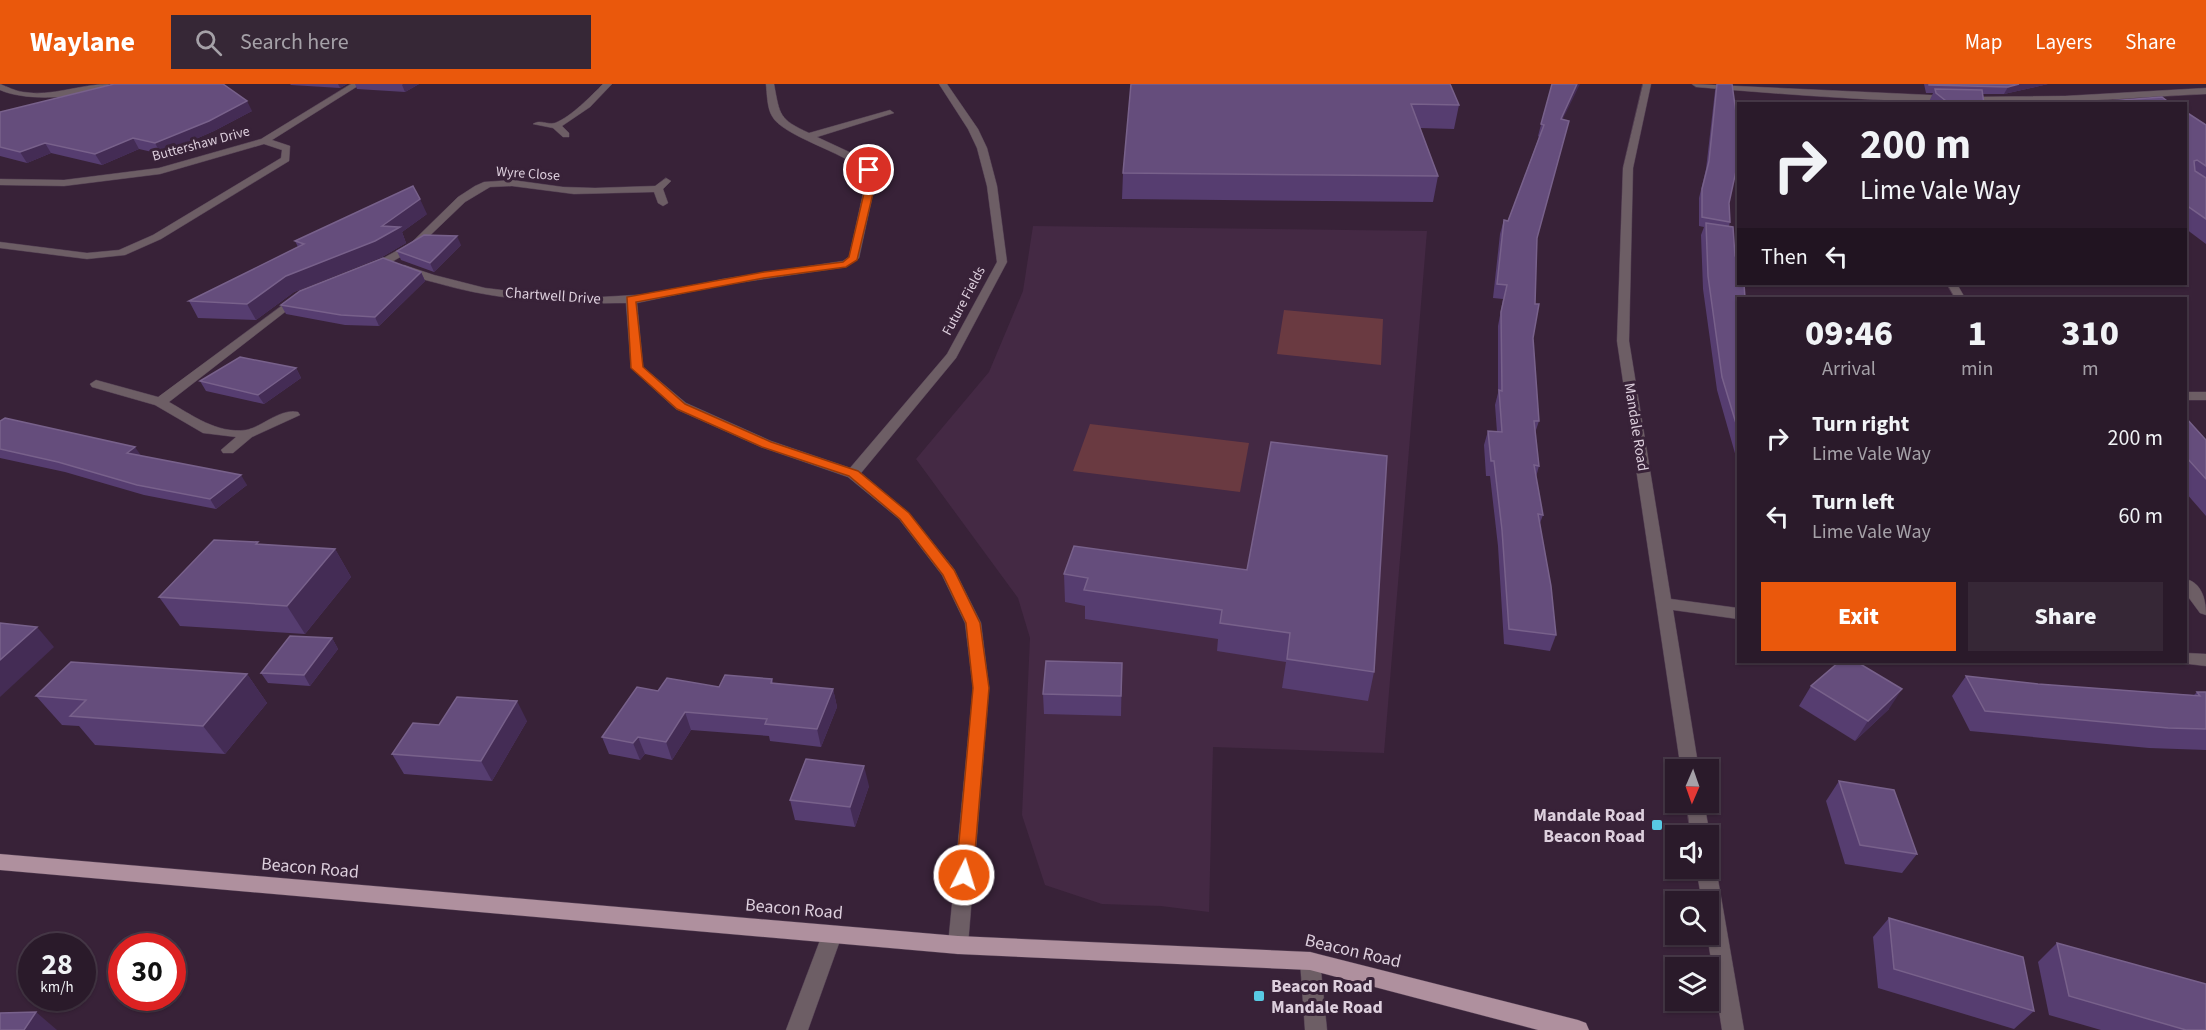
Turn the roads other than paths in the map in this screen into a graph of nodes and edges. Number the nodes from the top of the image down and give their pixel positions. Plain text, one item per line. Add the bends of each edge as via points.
1 (105, 84) edge
2 (357, 84) edge
3 (608, 84) edge
4 (770, 84) edge
5 (943, 84) edge
6 (1647, 84) edge
7 (1696, 84) edge
8 (0, 87) edge
9 (2206, 91) edge
10 (1891, 97) edge
11 (2068, 101) edge
12 (890, 113) dead end
13 (537, 124) dead end
14 (556, 126) junction
15 (566, 135) dead end
16 (809, 136) junction
17 (264, 141) junction
18 (666, 181) dead end
19 (0, 182) edge
20 (658, 189) junction
21 (663, 202) dead end
22 (0, 245) edge
23 (387, 261) junction
24 (357, 273) edge
25 (308, 292) edge
26 (631, 300) junction
27 (96, 384) dead end
28 (2187, 396) edge
29 (2206, 396) edge
30 (160, 402) junction
31 (293, 415) dead end
32 (246, 434) junction
33 (228, 450) dead end
34 (853, 474) junction
35 (2187, 585) edge
36 (1663, 603) junction
37 (2206, 609) edge
38 (1737, 613) edge
39 (2187, 659) edge
40 (2206, 660) edge
41 (1688, 759) edge
42 (0, 862) edge
43 (1708, 879) edge
44 (832, 935) junction
45 (958, 945) junction
46 (1310, 961) junction
47 (796, 1030) edge
48 (1316, 1030) edge
49 (1578, 1030) edge
50 (1733, 1030) edge

1 - 8 street via 60,95 12,94
2 - 17 street, Buttershaw Drive
3 - 14 street via 587,105
4 - 16 street via 776,116
5 - 34 street, Future Fields via 982,148 992,186 1002,262 952,355
6 - 36 street, Mandale Road via 1628,168 1623,342
7 - 10 street
9 - 11 street
10 - 11 street
12 - 16 street
13 - 14 street
14 - 15 street
16 - 26 street, Chartwell Drive via 857,159 869,170 869,189 854,258 846,264
17 - 19 street, Buttershaw Drive via 159,171 64,183
17 - 22 street via 286,148 286,159 157,237 121,253 87,256
18 - 20 street
20 - 21 street
20 - 23 street, Wyre Close via 572,191 486,185 444,215 421,241
23 - 24 street
23 - 26 street, Chartwell Drive via 453,286 534,297
25 - 30 street
26 - 34 street via 637,368 681,406 766,444
27 - 30 street
28 - 29 street
30 - 32 street via 208,430
31 - 32 street
32 - 33 street
34 - 45 street via 904,516 949,573 973,623 981,688
35 - 37 street
36 - 38 street
36 - 41 street, Mandale Road
39 - 40 street
42 - 44 main road, Beacon Road
43 - 50 street
44 - 45 main road, Beacon Road
44 - 47 street
45 - 46 main road, Beacon Road
46 - 48 street
46 - 49 main road, Beacon Road

